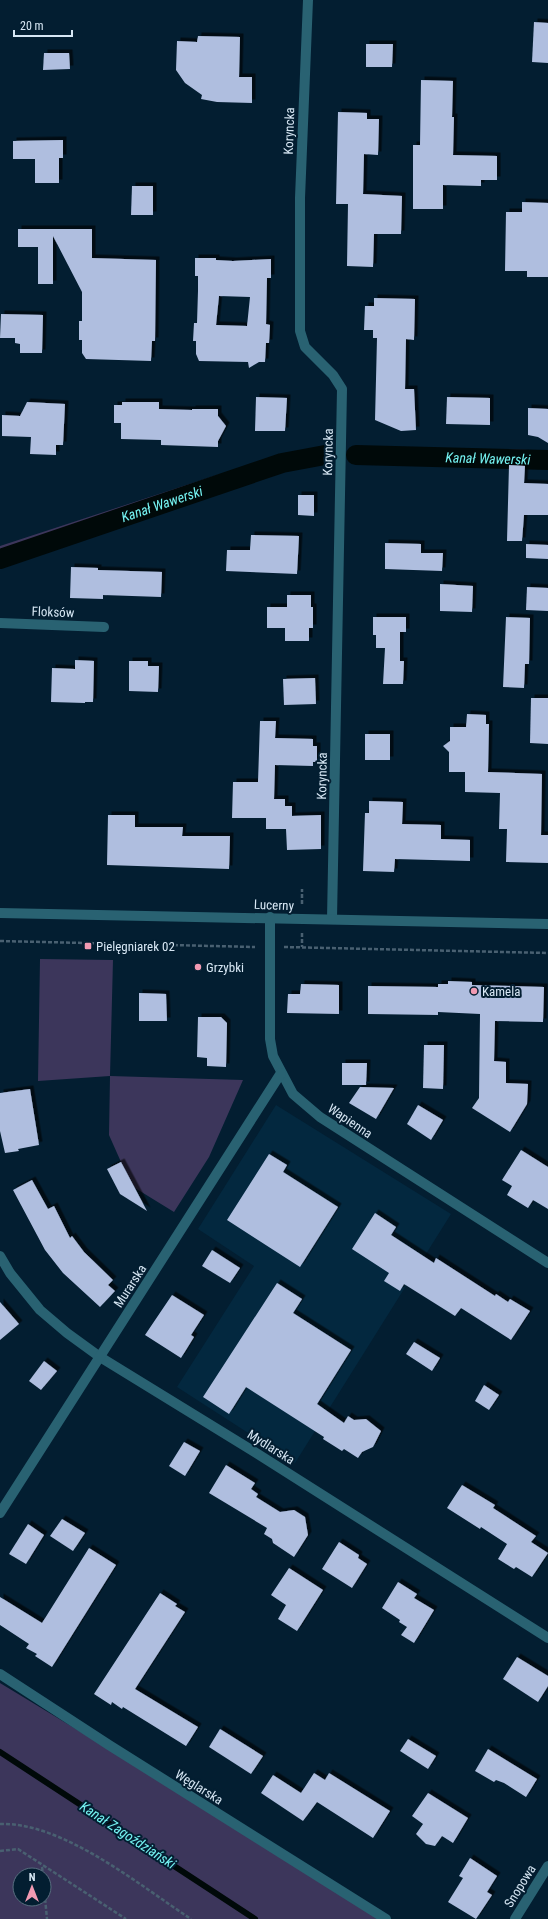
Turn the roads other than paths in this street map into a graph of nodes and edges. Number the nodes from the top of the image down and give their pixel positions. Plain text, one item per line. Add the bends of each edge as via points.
1 (308, 0) edge
2 (0, 624) edge
3 (104, 627) dead end
4 (0, 913) edge
5 (270, 917) junction
6 (332, 919) junction
7 (548, 924) edge
8 (281, 1073) junction
9 (0, 1256) edge
10 (548, 1263) edge
11 (100, 1357) junction
12 (0, 1513) edge
13 (548, 1638) edge
14 (0, 1674) edge
15 (548, 1866) edge
16 (386, 1919) edge
17 (515, 1919) edge

1 - 6 street, Koryncka via 300,198 300,331 305,347 333,375 342,389
2 - 3 street, Floksów
4 - 5 street, Lucerny
5 - 6 street, Lucerny
5 - 8 street, Wapienna via 270,1039 273,1056
6 - 7 street, Lucerny
8 - 10 street, Wapienna via 293,1094 320,1117
8 - 11 street, Murarska
9 - 11 street, Mydlarska via 10,1273 40,1310
11 - 12 street, Murarska
11 - 13 street, Mydlarska
14 - 16 street, Węglarska
15 - 17 street, Snopowa

